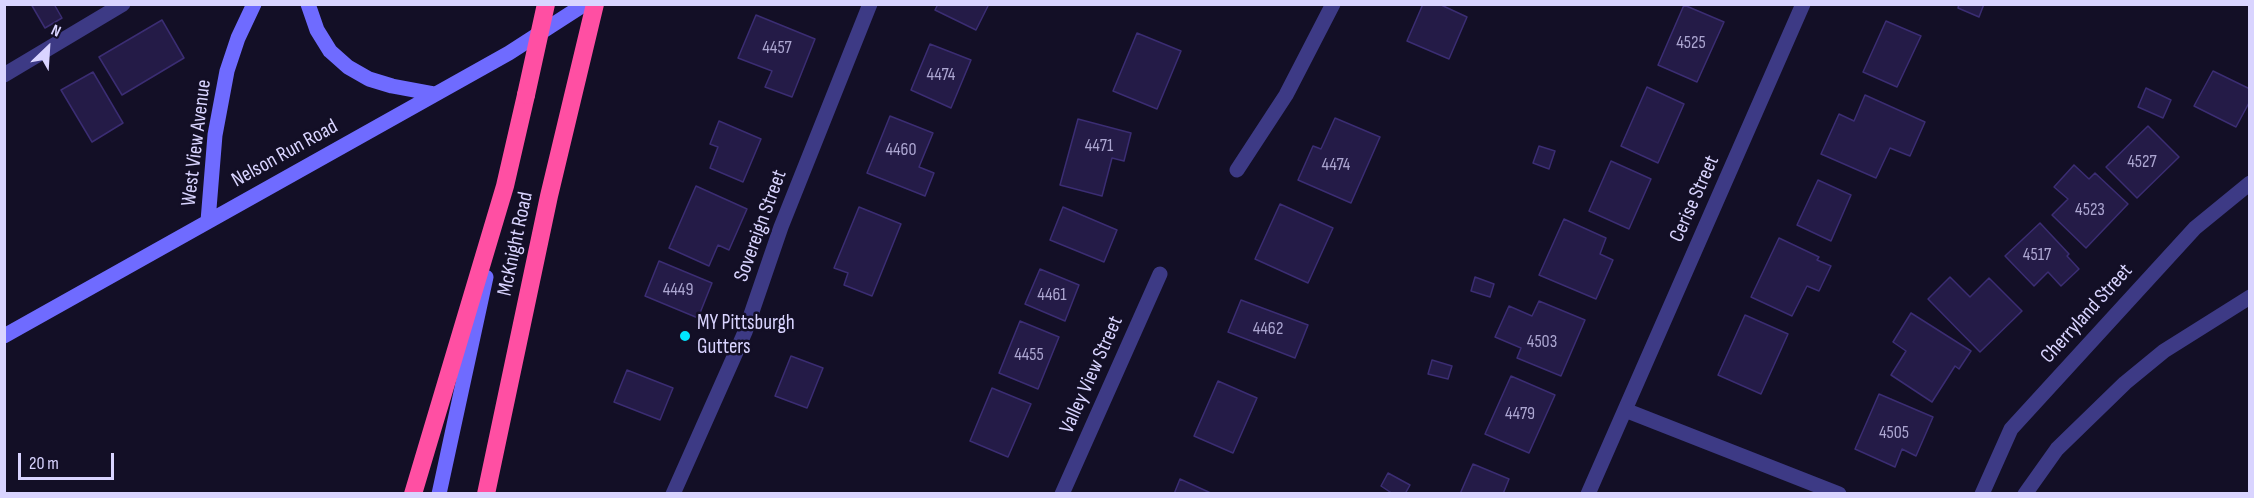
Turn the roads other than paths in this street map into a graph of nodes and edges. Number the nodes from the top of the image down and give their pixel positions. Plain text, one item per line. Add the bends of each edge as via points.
1 (123, 4) edge
2 (254, 4) edge
3 (308, 4) edge
4 (546, 4) edge
5 (585, 4) edge
6 (595, 4) edge
7 (870, 4) edge
8 (1333, 4) edge
9 (1803, 4) edge
10 (4, 75) edge
11 (435, 94) junction
12 (1237, 170) dead end
13 (2250, 183) edge
14 (505, 186) junction
15 (208, 221) junction
16 (1160, 274) dead end
17 (2250, 297) edge
18 (4, 336) edge
19 (1625, 410) junction
20 (413, 494) edge
21 (439, 494) edge
22 (486, 494) edge
23 (673, 494) edge
24 (1062, 494) edge
25 (1588, 494) edge
26 (1839, 494) edge
27 (1982, 494) edge
28 (2025, 494) edge

1 - 10 street
2 - 15 main road, West View Avenue via 238,38 225,82 215,135
3 - 11 main road via 330,51 348,67 392,86
4 - 14 highway, McKnight Road, bridge
5 - 11 main road, Nelson Run Road
6 - 22 highway, McKnight Road
7 - 23 street, Sovereign Street via 785,217 745,332
8 - 12 street via 1286,95
9 - 19 street, Cerise Street
11 - 15 main road, Nelson Run Road
13 - 27 street, Cherryland Street via 2194,228 2011,429
14 - 20 highway
14 - 21 main road, McKnight Road
15 - 18 main road, Nelson Run Road
16 - 24 street, Valley View Street
17 - 28 street via 2164,351 2125,383 2057,449
19 - 25 street, Cerise Street
19 - 26 street

